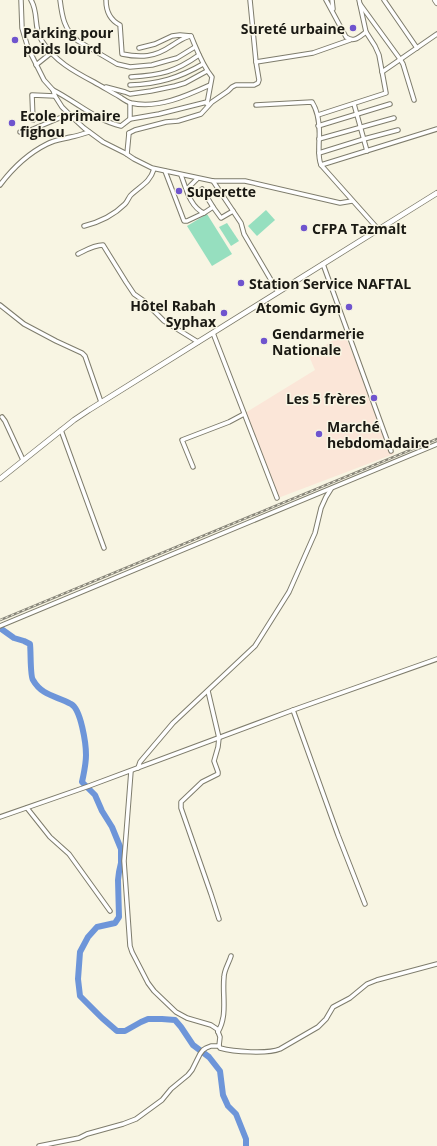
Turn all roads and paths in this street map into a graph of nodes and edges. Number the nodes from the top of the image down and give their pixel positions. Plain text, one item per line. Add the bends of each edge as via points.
1 (21, 0) edge
2 (31, 0) edge
3 (60, 0) edge
4 (106, 0) edge
5 (250, 0) edge
6 (327, 0) edge
7 (332, 0) edge
8 (434, 0) edge
9 (359, 1) edge
10 (386, 1) edge
11 (437, 3) edge
12 (333, 11) junction
13 (366, 32) junction
14 (437, 34) edge
15 (191, 36) junction
16 (350, 40) junction
17 (196, 47) junction
18 (139, 48) dead end
19 (417, 48) junction
20 (51, 53) junction
21 (199, 55) junction
22 (400, 59) junction
23 (256, 62) junction
24 (204, 64) junction
25 (36, 65) junction
26 (207, 71) junction
27 (382, 72) junction
28 (131, 77) dead end
29 (130, 85) dead end
30 (210, 85) junction
31 (101, 86) junction
32 (53, 90) junction
33 (55, 96) junction
34 (414, 100) dead end
35 (207, 102) junction
36 (130, 103) junction
37 (354, 104) junction
38 (390, 104) dead end
39 (256, 105) dead end
40 (207, 109) junction
41 (69, 114) junction
42 (358, 115) junction
43 (318, 116) junction
44 (394, 118) dead end
45 (130, 119) junction
46 (33, 120) dead end
47 (121, 126) junction
48 (318, 126) junction
49 (361, 128) junction
50 (437, 129) edge
51 (398, 130) dead end
52 (20, 132) dead end
53 (89, 132) junction
54 (129, 133) junction
55 (319, 139) junction
56 (364, 139) junction
57 (367, 151) junction
58 (127, 154) junction
59 (319, 154) junction
60 (321, 165) junction
61 (154, 169) junction
62 (165, 171) junction
63 (181, 175) junction
64 (197, 178) junction
65 (213, 182) junction
66 (0, 185) edge
67 (187, 189) junction
68 (202, 190) dead end
69 (437, 193) edge
70 (352, 201) junction
71 (213, 207) junction
72 (233, 211) junction
73 (204, 212) junction
74 (84, 226) dead end
75 (378, 229) junction
76 (78, 254) dead end
77 (323, 264) junction
78 (278, 292) junction
79 (0, 305) edge
80 (213, 333) junction
81 (198, 342) junction
82 (101, 402) junction
83 (244, 414) junction
84 (2, 416) dead end
85 (61, 430) junction
86 (437, 444) edge
87 (391, 451) dead end
88 (24, 460) junction
89 (193, 467) dead end
90 (0, 479) edge
91 (331, 488) junction
92 (276, 498) dead end
93 (104, 548) dead end
94 (0, 626) edge
95 (437, 659) edge
96 (208, 691) junction
97 (292, 710) junction
98 (219, 738) junction
99 (138, 768) junction
100 (131, 771) junction
101 (27, 808) junction
102 (0, 817) edge
103 (366, 904) dead end
104 (110, 911) dead end
105 (219, 919) dead end
106 (231, 956) dead end
107 (437, 964) edge
108 (218, 1032) junction
109 (218, 1046) junction
110 (39, 1146) edge

1 - 25 street via 22,28
2 - 20 street via 36,28
3 - 17 street via 65,24 71,36 120,66 152,65 177,58
4 - 15 street via 108,14 120,25 122,54 153,54
5 - 23 street
6 - 12 street
7 - 12 street
8 - 11 main road
9 - 13 street
9 - 22 street
10 - 19 street
12 - 16 street
13 - 16 street
13 - 27 street via 379,55
14 - 19 street
15 - 17 street
15 - 18 street via 172,36
16 - 23 street via 313,52
17 - 21 street
19 - 22 street
20 - 25 street
20 - 31 street via 73,71
21 - 24 street
21 - 28 street via 185,65 164,73
22 - 27 street
22 - 34 street
23 - 40 street via 258,83 232,87
24 - 26 street
24 - 29 street via 172,79
25 - 32 street
26 - 30 street via 212,77
26 - 31 street via 185,83 151,92 130,94
27 - 37 street via 386,93
30 - 35 street
30 - 36 street via 172,100 146,104
31 - 36 street
32 - 33 street
32 - 47 street via 101,119
33 - 41 street
33 - 46 street via 32,96
35 - 40 street
35 - 45 street
36 - 45 street
37 - 42 street
37 - 43 street
38 - 42 street
39 - 43 street via 312,102
40 - 54 street via 192,117
41 - 52 street via 26,132
41 - 53 street
42 - 48 street
42 - 49 street
43 - 48 street
44 - 49 street
45 - 47 street
47 - 54 street
48 - 55 street
49 - 55 street
49 - 56 street
50 - 57 street
51 - 56 street
53 - 58 street
53 - 66 street via 47,144 26,158
54 - 58 street
55 - 59 street
56 - 57 street
56 - 59 street
57 - 60 street
58 - 61 street
59 - 60 street
60 - 70 street
61 - 62 street
61 - 74 street via 152,176 131,194 124,204 108,217
62 - 63 street
62 - 73 street via 184,221
63 - 64 street
63 - 67 street
64 - 65 street
64 - 67 street
65 - 70 street via 245,181 340,203
65 - 72 street
67 - 73 street via 193,204
68 - 71 street
69 - 75 main road
70 - 75 street
71 - 72 street via 221,218
71 - 73 street
72 - 78 street
75 - 77 main road
76 - 81 street via 103,245 134,294 164,321
77 - 78 main road
77 - 87 street
78 - 80 main road
79 - 82 street via 24,324 82,353
80 - 81 main road
80 - 83 street
81 - 82 main road
82 - 85 main road
83 - 89 street via 182,440
83 - 92 street
84 - 88 street
85 - 88 main road
85 - 93 street
86 - 91 street
88 - 90 main road
91 - 94 street
91 - 96 street via 321,508 315,533 289,592 255,646
95 - 97 street
96 - 98 street
96 - 99 street via 173,723 140,762
97 - 98 street
97 - 103 street
98 - 99 street
98 - 105 street via 214,761 218,774 202,782 180,805
99 - 100 street
100 - 101 street
100 - 108 street via 124,861 130,946 148,983 176,1012 211,1025
101 - 102 street
101 - 104 street via 50,837 69,854
106 - 108 street via 224,976 224,1009
107 - 109 street via 367,984 350,998 333,1007 318,1027 274,1052 222,1049
108 - 109 street
109 - 110 street via 203,1050 188,1075 162,1100 136,1119 79,1138

